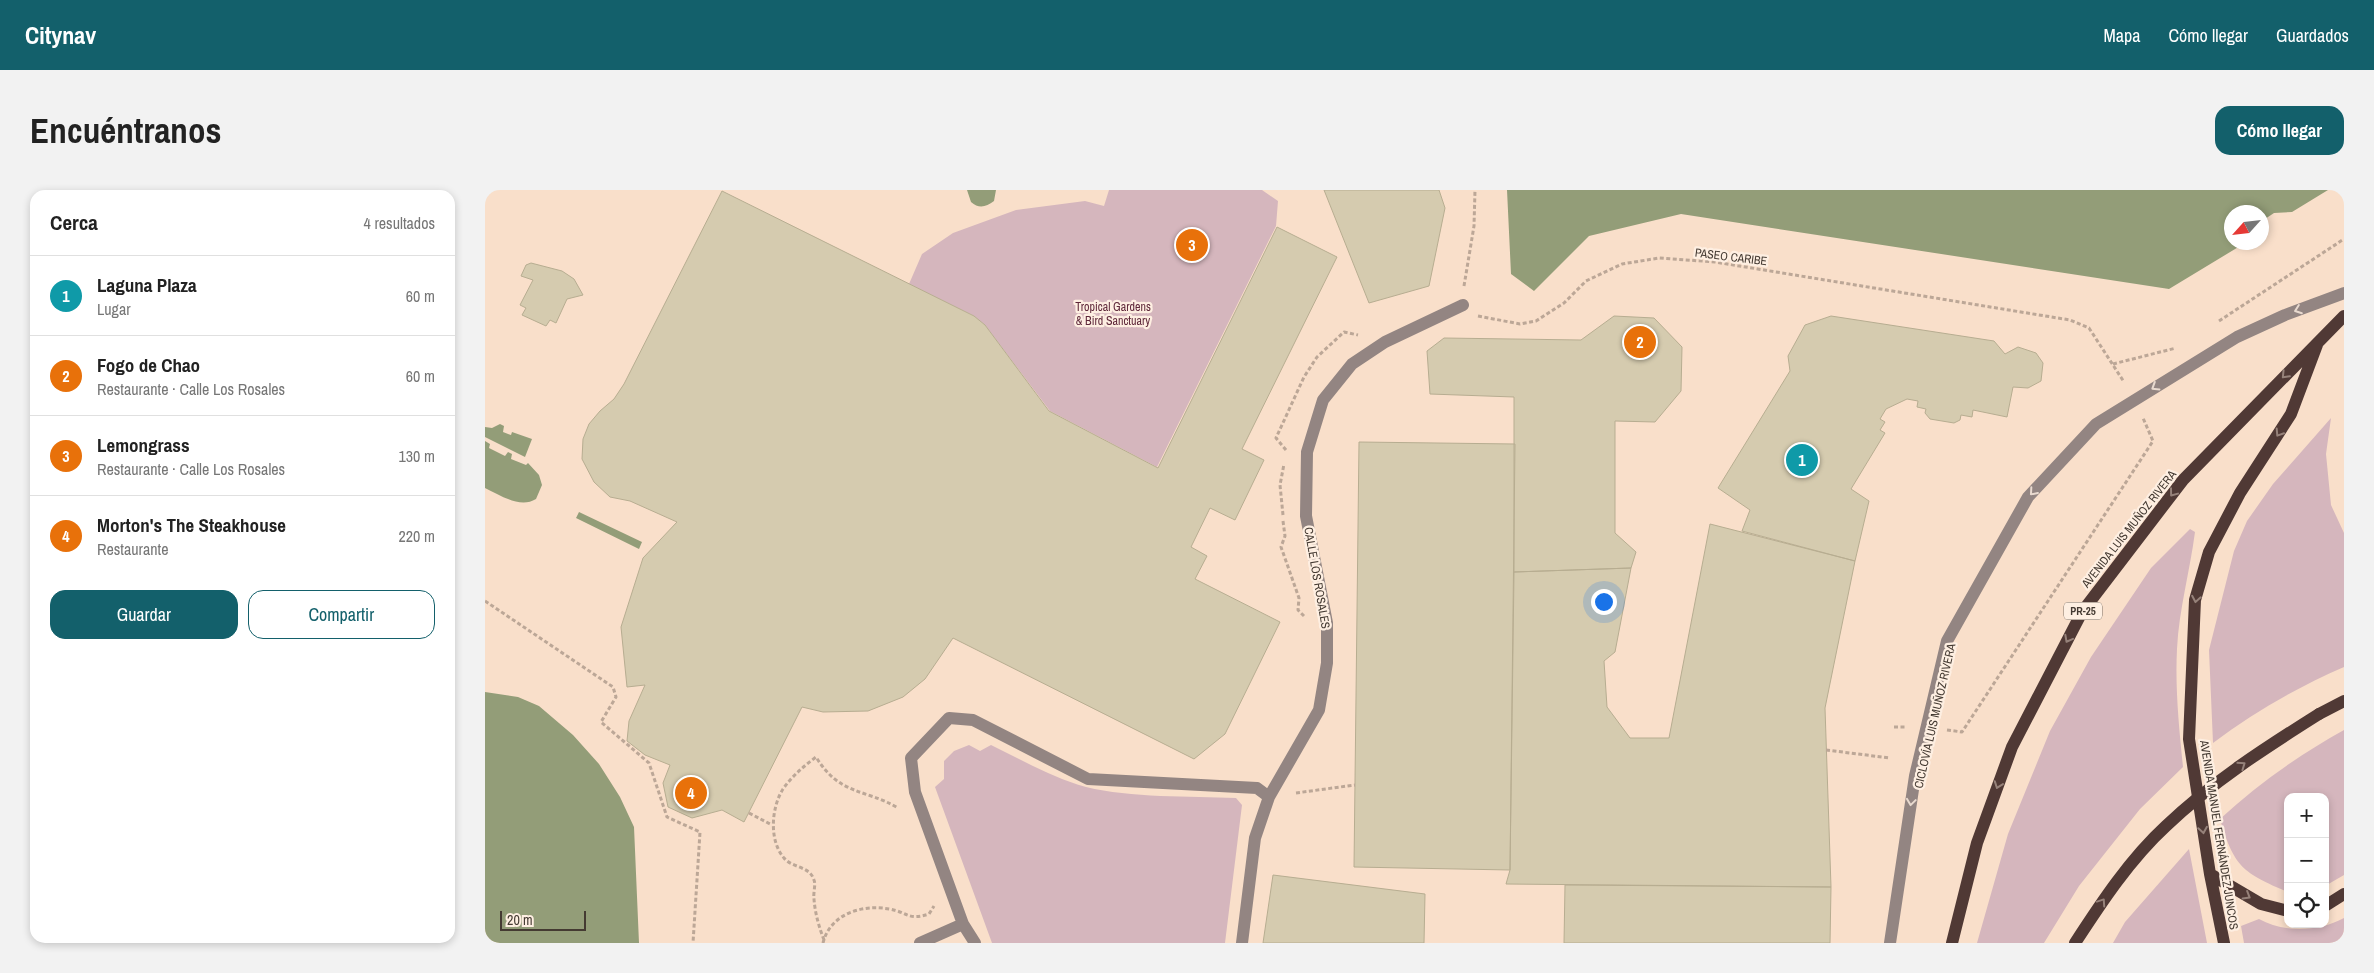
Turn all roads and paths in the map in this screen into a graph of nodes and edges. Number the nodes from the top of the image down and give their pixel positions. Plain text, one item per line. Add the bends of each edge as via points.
1 (1475, 190) edge
2 (2344, 239) edge
3 (2344, 293) edge
4 (1463, 305) junction
5 (2344, 316) edge
6 (2217, 322) dead end
7 (2319, 340) junction
8 (1385, 342) junction
9 (2182, 344) dead end
10 (2135, 400) junction
11 (485, 601) edge
12 (1310, 622) dead end
13 (2344, 701) edge
14 (1894, 727) dead end
15 (1927, 727) junction
16 (1826, 750) dead end
17 (1890, 758) dead end
18 (1355, 785) dead end
19 (1269, 797) junction
20 (904, 811) dead end
21 (749, 813) dead end
22 (772, 825) junction
23 (2210, 874) junction
24 (2344, 894) edge
25 (937, 902) dead end
26 (2329, 903) edge
27 (2284, 910) edge
28 (963, 924) junction
29 (824, 942) edge
30 (693, 943) edge
31 (920, 943) edge
32 (975, 943) edge
33 (1242, 943) edge
34 (1890, 943) edge
35 (1952, 943) edge
36 (2075, 943) edge
37 (2224, 943) edge

1 - 4 path
2 - 6 path
3 -> 10 street via 2237,337
4 - 8 street, CALLE LOS ROSALES
4 - 9 path, PASEO CARIBE via 1483,318 1520,324 1536,321 1563,303 1586,281 1621,264 1659,258 1715,262 2070,320 2089,328 2113,364
5 - 7 main road, AVENIDA LUIS MUÑOZ RIVERA
7 -> 23 main road, AVENIDA MANUEL FERNÁNDEZ JUNCOS via 2291,414 2240,493 2209,552 2195,600 2189,739
7 -> 35 main road, AVENIDA LUIS MUÑOZ RIVERA / PR-25 via 2183,480 2082,612 2012,747 1977,843
8 - 12 path via 1343,332 1317,357 1276,438 1286,450 1281,485 1285,536 1281,547 1299,598 1298,610
8 - 19 street, CALLE LOS ROSALES via 1352,364 1323,400 1307,452 1307,516 1327,623 1327,663 1319,710
10 -> 15 street via 2096,424 2029,496 1947,641
10 - 15 path via 2153,441 1962,732
11 - 30 path via 613,686 616,697 601,722 649,763 667,817 700,832
36 -> 13 main road, bridge via 2109,892 2165,827 2222,778
14 - 15 path
15 -> 34 street via 1915,776
16 - 17 path
18 - 19 path
19 - 28 street via 1257,788 1088,778 973,720 949,718 911,758 915,792
19 - 33 street, CALLE LOS ROSALES via 1255,838
20 - 22 path via 884,799 844,787 815,757 782,791
21 - 22 path
22 - 29 path via 777,846 785,860 809,872 814,880 814,899
23 -> 27 main road via 2261,904
23 - 37 main road, AVENIDA MANUEL FERNÁNDEZ JUNCOS
24 - 26 main road
25 - 29 path via 929,914 915,918 890,908 847,912 830,928
28 - 31 street
28 - 32 street

